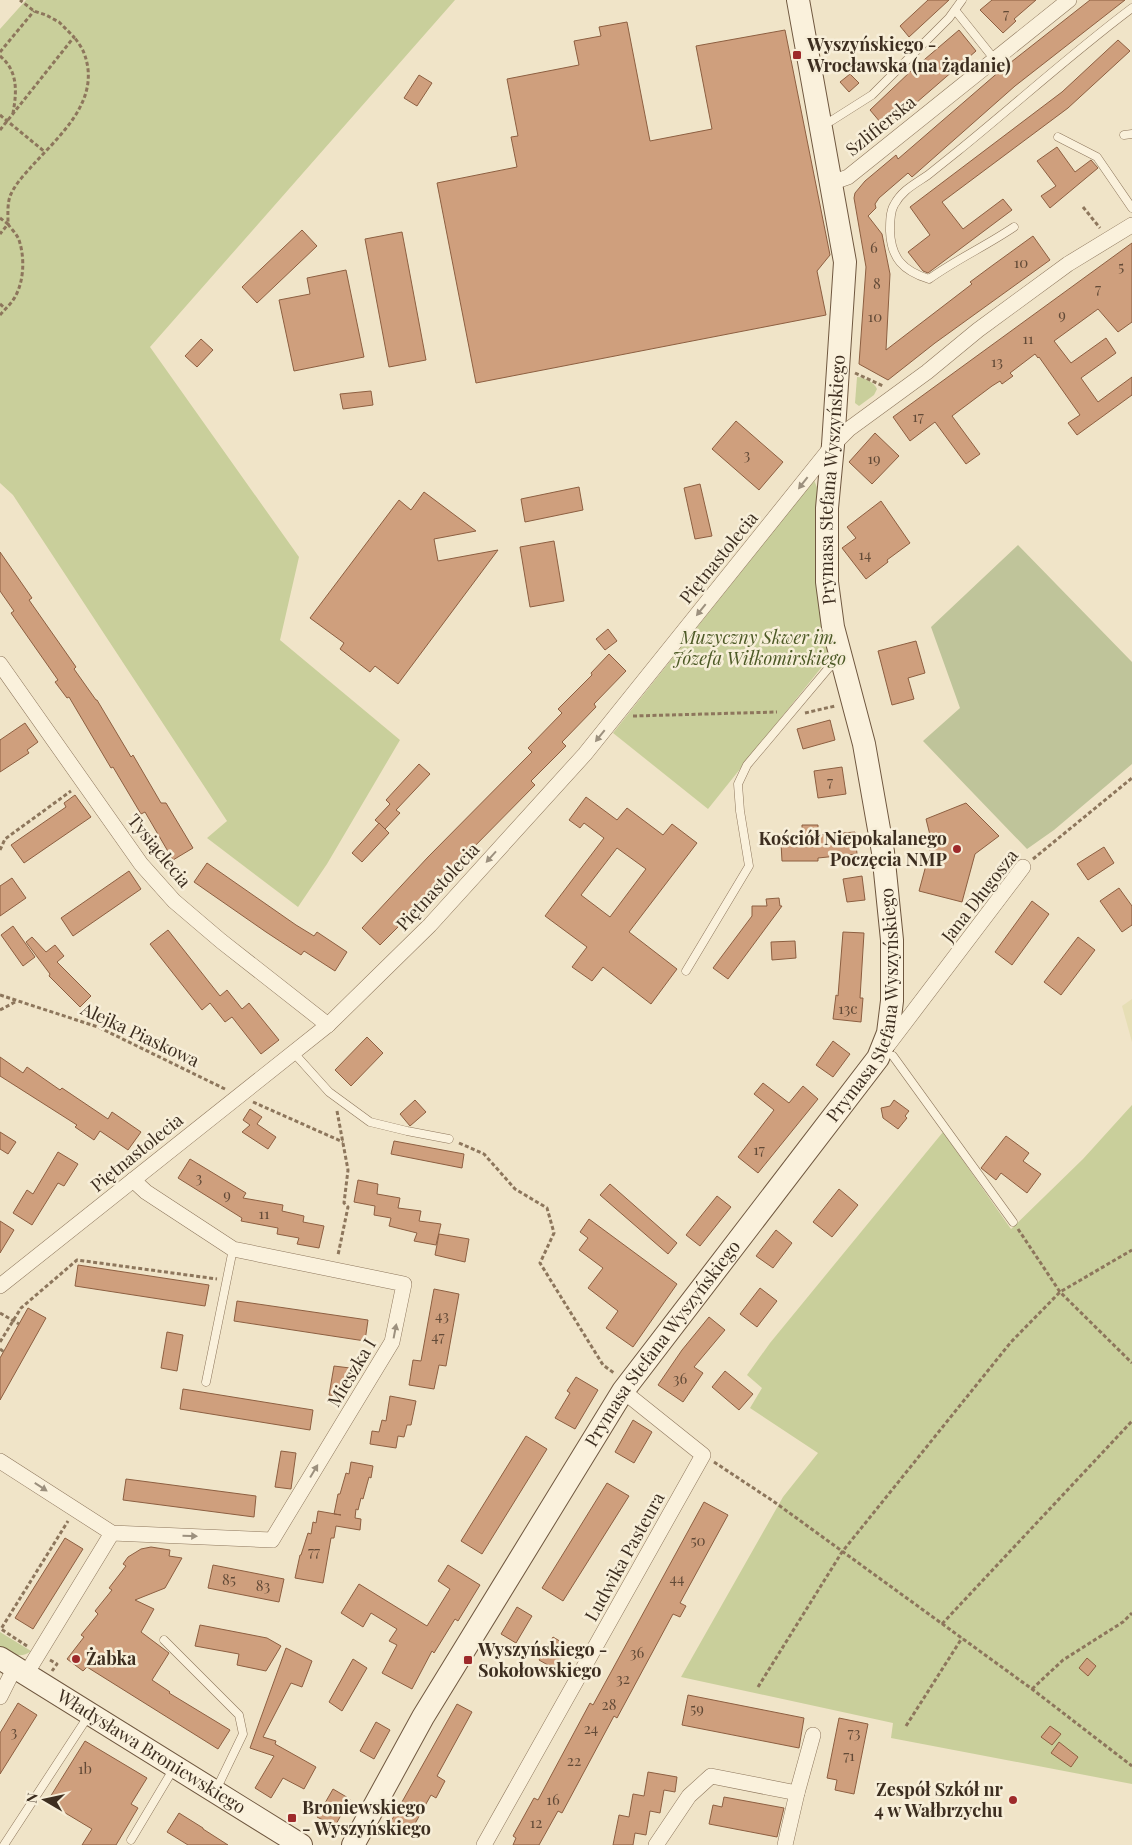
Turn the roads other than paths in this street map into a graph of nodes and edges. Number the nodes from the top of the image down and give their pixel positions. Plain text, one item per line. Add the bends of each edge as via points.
1 (798, 0) edge
2 (962, 0) edge
3 (1069, 0) edge
4 (1132, 8) edge
5 (955, 10) junction
6 (995, 60) junction
7 (820, 123) junction
8 (1058, 137) dead end
9 (831, 183) junction
10 (1132, 208) edge
11 (1132, 225) edge
12 (1014, 227) dead end
13 (833, 444) junction
14 (840, 654) junction
15 (0, 664) edge
16 (1023, 868) road end
17 (686, 971) dead end
18 (328, 1025) junction
19 (293, 1052) junction
20 (886, 1057) junction
21 (450, 1139) road end
22 (133, 1180) junction
23 (1013, 1222) road end
24 (232, 1248) junction
25 (0, 1286) edge
26 (206, 1382) dead end
27 (626, 1387) junction
28 (0, 1461) edge
29 (112, 1533) junction
30 (164, 1640) dead end
31 (14, 1666) edge
32 (0, 1696) edge
33 (90, 1714) junction
34 (813, 1735) dead end
35 (176, 1767) junction
36 (215, 1792) junction
37 (797, 1793) junction
38 (131, 1840) dead end
39 (4, 1845) edge
40 (301, 1845) edge
41 (353, 1845) edge
42 (484, 1845) edge
43 (656, 1845) edge
44 (785, 1845) edge

1 - 7 street, Prymasa Stefana Wyszyńskiego
2 - 5 lane
3 - 6 street, Szlifierska
4 - 12 lane via 903,192 893,206 890,239 897,260 915,275 929,279
5 - 6 lane
5 - 7 lane via 872,96 831,121
6 - 9 street, Szlifierska via 848,177
7 - 9 street, Prymasa Stefana Wyszyńskiego
8 - 10 lane via 1097,157
9 - 13 street, Prymasa Stefana Wyszyńskiego via 845,262
11 - 13 street, Piętnastolecia via 1053,275
13 - 14 street, Prymasa Stefana Wyszyńskiego via 827,508 827,582
13 -> 18 street, Piętnastolecia via 585,754 430,925
14 - 17 lane via 747,765 738,784 748,866
14 - 20 street, Prymasa Stefana Wyszyńskiego via 864,744 883,852 892,940 892,1001
15 - 18 street, Tysiąclecia via 141,864 174,901
16 - 20 street, Jana Długosza
18 - 19 street, Piętnastolecia
19 - 21 lane via 334,1096 370,1122
19 - 22 street, Piętnastolecia
20 - 23 lane
20 - 27 street, Prymasa Stefana Wyszyńskiego
22 - 24 street, Mieszka I via 146,1192
22 - 25 street, Piętnastolecia
24 - 26 lane
29 -> 24 street, Mieszka I via 272,1540 392,1342 404,1284
27 - 41 street, Prymasa Stefana Wyszyńskiego via 423,1716
27 - 42 street, Ludwika Pasteura via 703,1455
28 -> 29 street
29 - 31 street
30 - 36 lane via 239,1715 243,1734
31 - 32 street
31 - 33 street, Władysława Broniewskiego
33 - 35 street, Władysława Broniewskiego
33 - 39 lane
34 - 37 street
35 - 36 street, Władysława Broniewskiego
35 - 38 lane
36 - 40 street, Władysława Broniewskiego
37 - 43 street via 711,1776 689,1796
37 - 44 street

